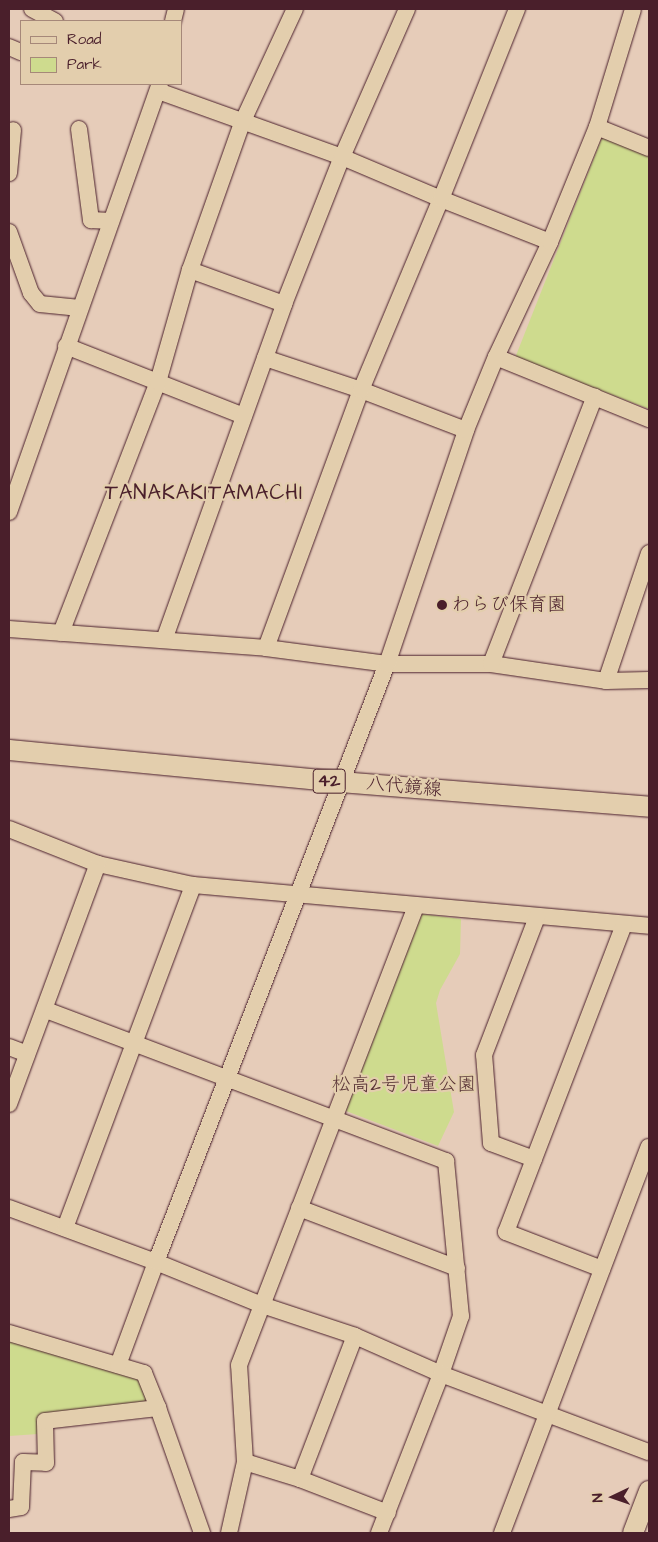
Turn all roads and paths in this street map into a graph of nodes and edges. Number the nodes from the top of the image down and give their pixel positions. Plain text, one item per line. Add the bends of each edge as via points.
1 (32, 9) edge
2 (295, 9) edge
3 (407, 9) edge
4 (517, 9) edge
5 (632, 9) edge
6 (53, 20) edge
7 (159, 87) edge
8 (242, 123) junction
9 (597, 127) junction
10 (14, 130) dead end
11 (76, 136) dead end
12 (649, 148) edge
13 (342, 157) junction
14 (9, 173) edge
15 (441, 200) junction
16 (111, 221) junction
17 (9, 232) edge
18 (550, 242) junction
19 (190, 270) junction
20 (284, 304) junction
21 (80, 308) junction
22 (66, 346) junction
23 (496, 357) junction
24 (265, 358) junction
25 (158, 382) junction
26 (361, 390) junction
27 (595, 396) junction
28 (244, 416) junction
29 (649, 419) edge
30 (466, 430) junction
31 (14, 479) edge
32 (9, 512) edge
33 (649, 553) edge
34 (9, 629) edge
35 (60, 633) junction
36 (164, 640) junction
37 (266, 648) junction
38 (387, 664) junction
39 (491, 664) junction
40 (649, 680) edge
41 (606, 681) junction
42 (9, 750) edge
43 (340, 782) junction
44 (649, 807) edge
45 (11, 835) edge
46 (98, 864) junction
47 (193, 885) junction
48 (299, 895) junction
49 (416, 906) junction
50 (537, 917) junction
51 (624, 924) junction
52 (649, 926) edge
53 (46, 1010) junction
54 (134, 1042) junction
55 (9, 1047) edge
56 (27, 1054) junction
57 (228, 1079) junction
58 (9, 1104) edge
59 (332, 1118) junction
60 (649, 1147) edge
61 (534, 1159) junction
62 (9, 1208) edge
63 (299, 1208) junction
64 (65, 1228) junction
65 (156, 1262) junction
66 (457, 1268) junction
67 (602, 1269) junction
68 (262, 1306) junction
69 (9, 1333) edge
70 (356, 1336) junction
71 (118, 1365) junction
72 (441, 1374) junction
73 (158, 1408) junction
74 (549, 1414) junction
75 (649, 1452) edge
76 (245, 1462) junction
77 (300, 1478) junction
78 (649, 1491) edge
79 (9, 1508) edge
80 (388, 1512) junction
81 (202, 1533) edge
82 (229, 1533) edge
83 (379, 1533) edge
84 (502, 1533) edge
85 (633, 1533) edge

1 - 6 street
2 - 8 street
3 - 13 street
4 - 15 street
5 - 9 street
7 - 8 street
7 - 16 street
8 - 13 street
8 - 19 street
9 - 12 street
9 - 18 street
10 - 14 street
11 - 16 street via 83,196 91,220
13 - 15 street
13 - 20 street
15 - 18 street
15 - 26 street
16 - 21 street
17 - 21 street via 31,293 40,304
18 - 23 street
19 - 20 street
19 - 25 street
20 - 24 street
21 - 22 street
22 - 25 street
22 - 31 street
23 - 27 street
23 - 30 street
24 - 26 street
24 - 28 street
25 - 28 street
25 - 35 street
26 - 30 street
26 - 37 street
27 - 29 street
27 - 39 street
28 - 36 street
30 - 38 street
31 - 32 street
33 - 41 street
34 - 35 street
35 - 36 street
36 - 37 street
37 - 38 street
38 - 39 street
38 - 43 street
39 - 41 street
40 - 41 street
42 - 43 main road, 八代鏡線 / 42
43 - 44 main road, 八代鏡線 / 42
43 - 48 street
45 - 46 street
46 - 47 street
46 - 53 street
47 - 48 street
47 - 54 street
48 - 49 street
48 - 57 street
49 - 50 street
49 - 59 street
50 - 51 street
50 - 61 street via 484,1055 491,1143
51 - 52 street
51 - 61 street
53 - 54 street
53 - 56 street
54 - 57 street
54 - 64 street
55 - 56 street
56 - 58 street
57 - 59 street
57 - 65 street
59 - 63 street
59 - 66 street via 446,1161
60 - 67 street
61 - 67 street via 506,1232
62 - 64 street
63 - 66 street
63 - 68 street
64 - 65 street
65 - 68 street
65 - 71 street
66 - 72 street via 461,1316
67 - 74 street
68 - 70 street
68 - 76 street via 239,1365
69 - 71 street
70 - 72 street
70 - 77 street
71 - 73 street via 144,1373
72 - 74 street
72 - 80 street
73 - 79 street via 45,1421 46,1463 23,1462 21,1507
73 - 81 street
74 - 75 street
74 - 84 street
76 - 77 street
76 - 82 street
77 - 80 street
78 - 85 main road
80 - 83 street

